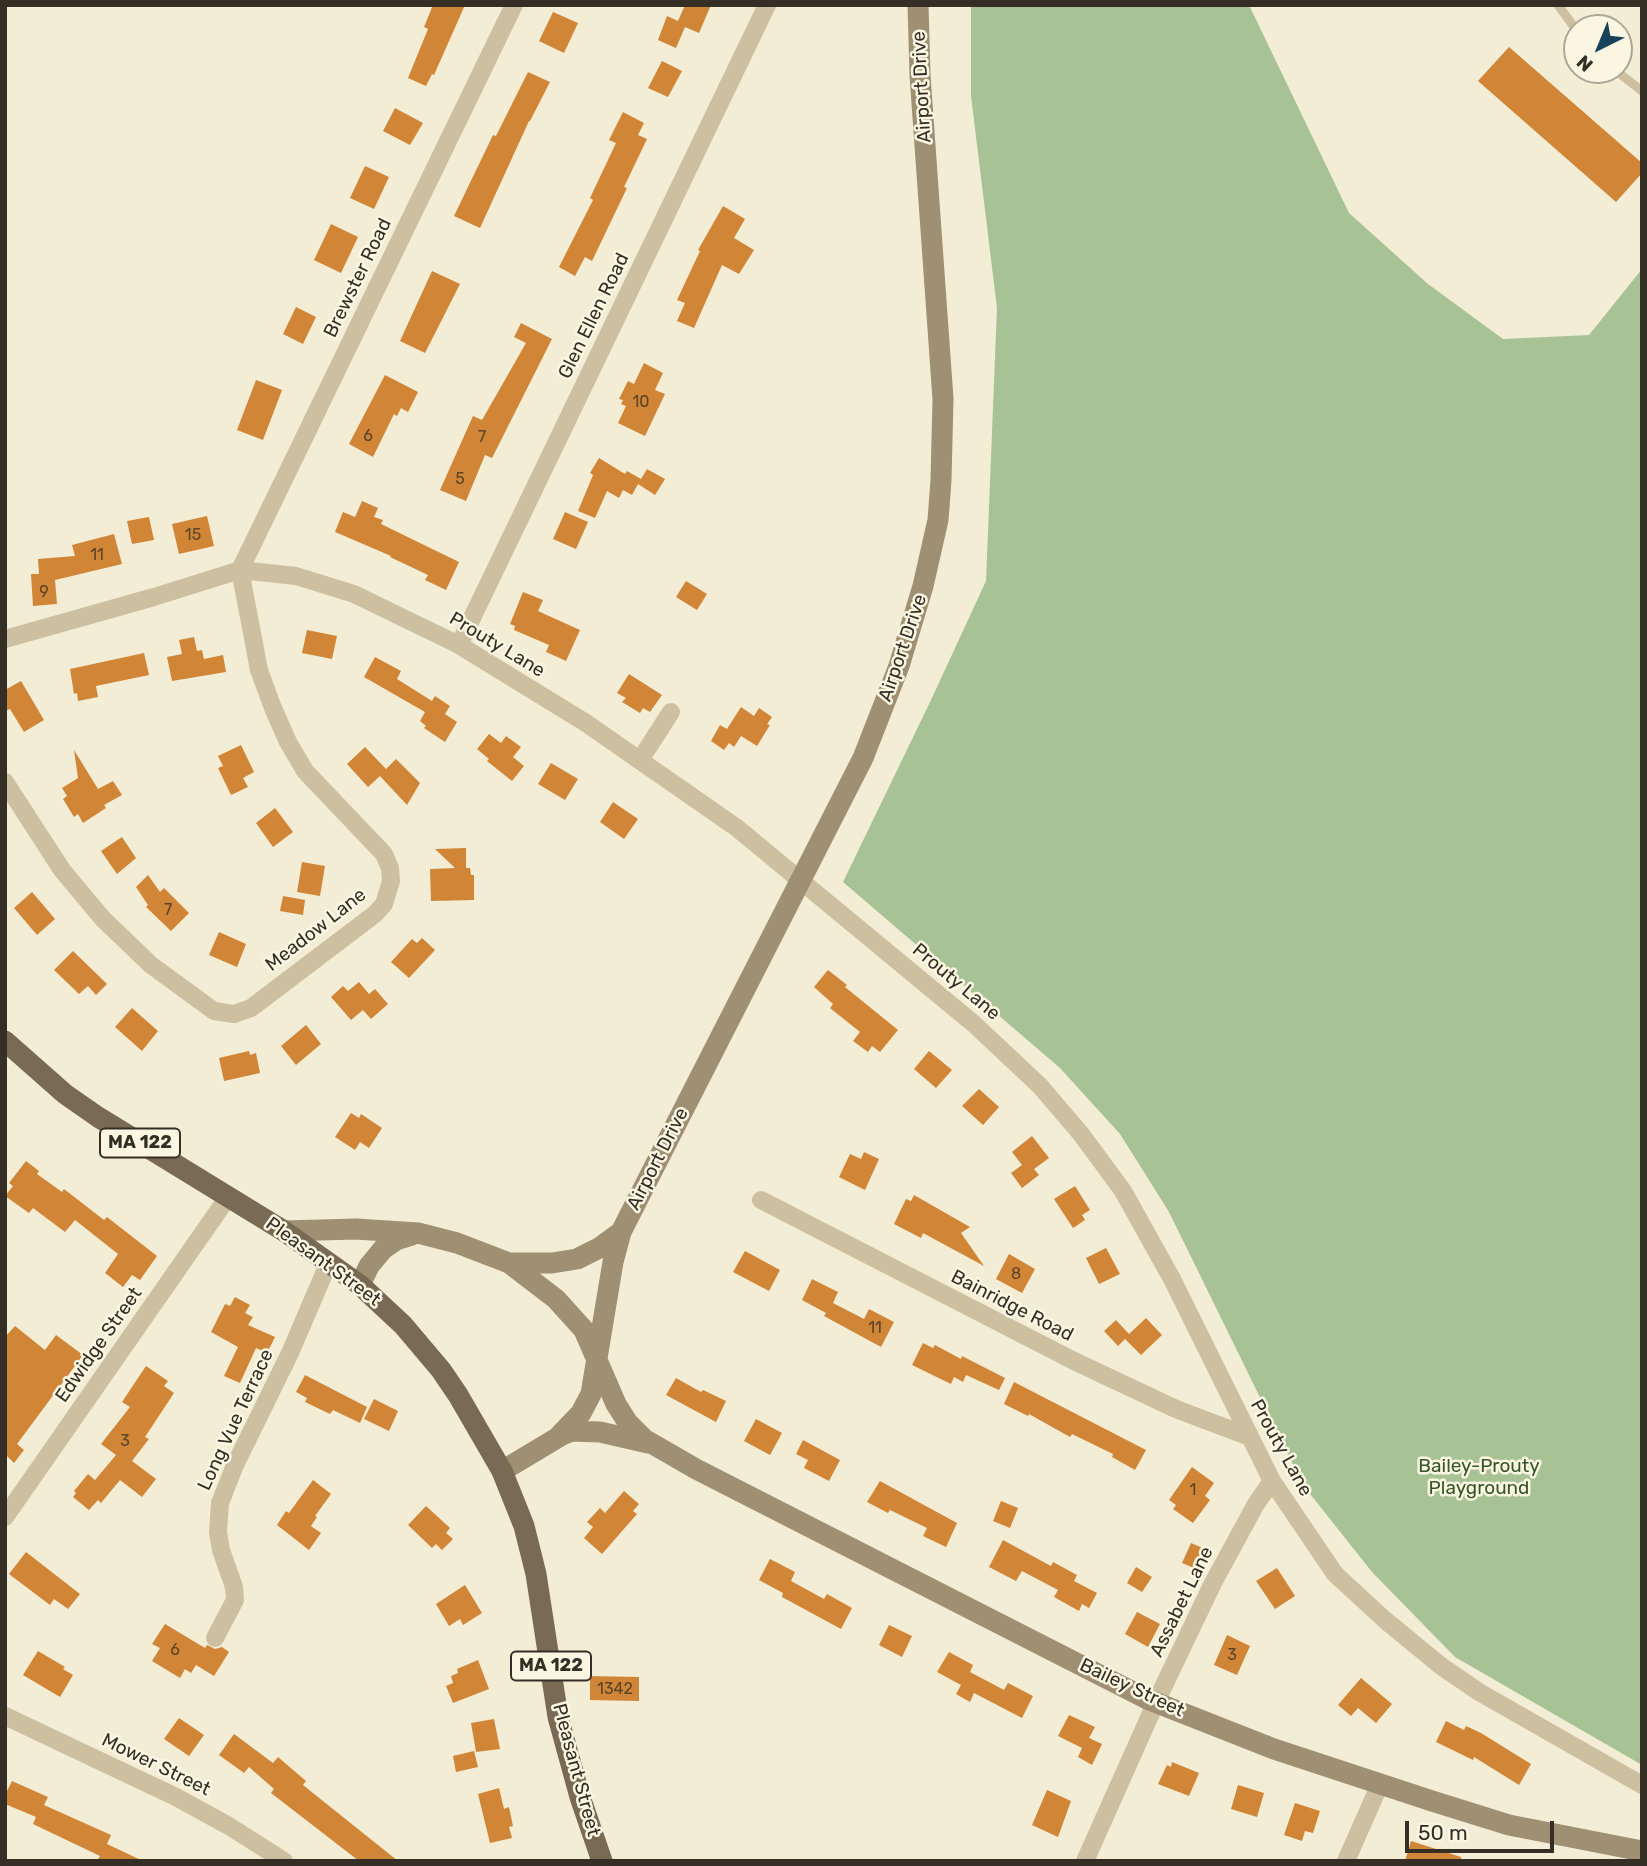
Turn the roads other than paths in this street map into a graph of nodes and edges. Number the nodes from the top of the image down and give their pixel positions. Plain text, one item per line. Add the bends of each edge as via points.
1 (514, 5) edge
2 (767, 5) edge
3 (918, 5) edge
4 (240, 570) junction
5 (5, 639) edge
6 (458, 645) junction
7 (671, 712) dead end
8 (640, 760) junction
9 (5, 782) edge
10 (801, 880) junction
11 (5, 1041) edge
12 (228, 1197) junction
13 (761, 1200) dead end
14 (284, 1231) junction
15 (621, 1232) junction
16 (418, 1233) junction
17 (329, 1262) junction
18 (509, 1263) junction
19 (360, 1285) junction
20 (598, 1361) junction
21 (1250, 1437) junction
22 (557, 1438) junction
23 (653, 1445) junction
24 (502, 1471) junction
25 (1272, 1481) junction
26 (5, 1517) edge
27 (215, 1638) dead end
28 (1156, 1702) junction
29 (5, 1716) edge
30 (1380, 1784) junction
31 (1642, 1785) edge
32 (1642, 1851) edge
33 (1606, 1852) edge
34 (284, 1861) edge
35 (602, 1861) edge
36 (1084, 1861) edge
37 (1346, 1861) edge

1 - 4 street, Brewster Road
2 - 6 street, Glen Ellen Road
3 - 10 main road, Airport Drive via 943,399 938,520 894,677 863,758
4 - 5 street, Prouty Lane
4 - 6 street, Prouty Lane via 296,576 354,594
4 - 9 street, Meadow Lane via 259,670 288,742 313,782 388,861 391,888 375,914 251,1008 234,1014 214,1011 151,965 103,919 62,870
6 - 8 street, Prouty Lane
7 - 8 street
8 - 10 street, Prouty Lane
10 - 15 main road, Airport Drive
10 - 21 street, Prouty Lane via 974,1024 1040,1086 1081,1134 1123,1191
11 - 12 main road, Pleasant Street / MA 122 via 97,1117
12 - 14 main road, Pleasant Street / MA 122
12 - 26 street, Edwidge Street
13 - 21 street, Bainridge Road via 1074,1361 1176,1409
14 - 16 main road, Airport Drive
14 - 17 main road, Pleasant Street / MA 122
15 - 18 main road, Airport Drive via 577,1259
15 - 20 main road, Airport Drive
16 - 18 main road, Airport Drive
16 - 19 main road via 383,1249
17 - 19 main road, Pleasant Street / MA 122
17 - 27 street, Long Vue Terrace via 220,1503 218,1532 235,1600
18 - 20 main road, Airport Drive via 556,1299 584,1330
19 - 24 main road, Pleasant Street / MA 122 via 403,1325 441,1370
20 - 22 main road, Airport Drive via 587,1404
20 - 23 main road, Bailey Street via 622,1413
21 - 25 street, Prouty Lane
22 - 23 main road, Bailey Street via 572,1431 590,1431
22 - 24 main road, Bailey Street
23 - 28 main road, Bailey Street
24 - 35 main road, Pleasant Street / MA 122 via 531,1550 558,1717
25 - 28 street, Assabet Lane via 1213,1583
25 - 31 street, Prouty Lane via 1335,1574 1414,1645 1479,1692
28 - 30 main road, Bailey Street via 1274,1749
28 - 36 street, Assabet Lane
29 - 34 street, Mower Street via 176,1797
30 - 33 main road, Bailey Street
30 - 37 street
32 - 33 main road, Bailey Street

